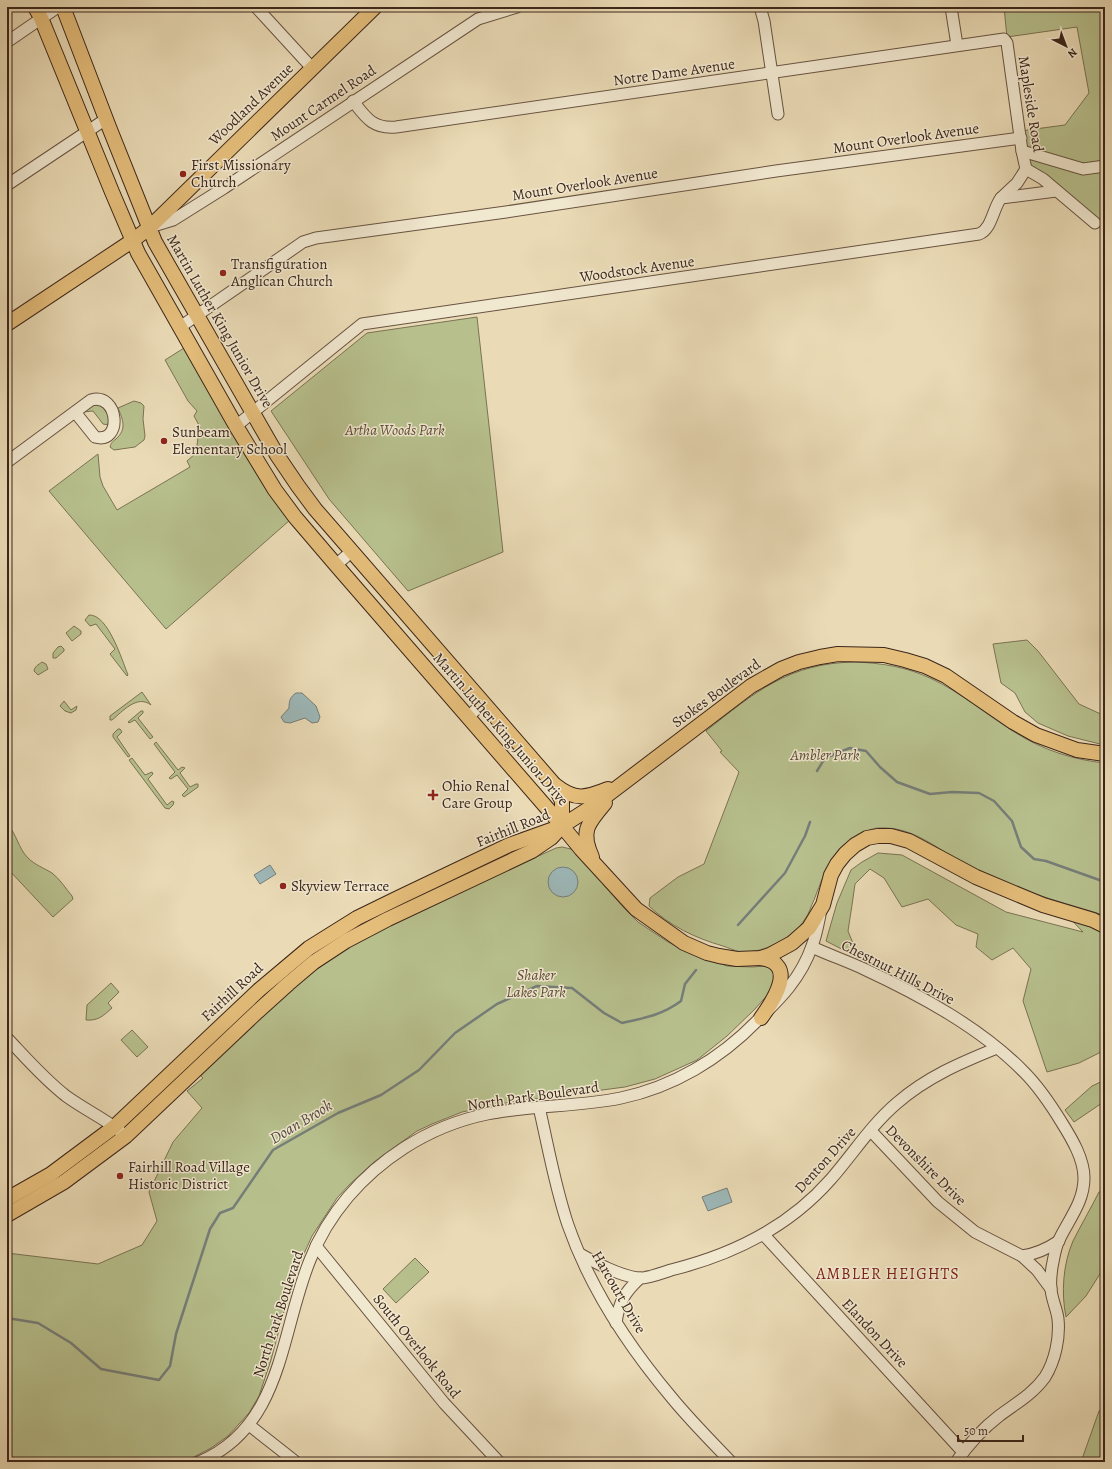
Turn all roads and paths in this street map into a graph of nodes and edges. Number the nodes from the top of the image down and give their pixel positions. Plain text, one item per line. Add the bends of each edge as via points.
1 (58, 7) edge
2 (63, 7) edge
3 (256, 7) edge
4 (375, 7) edge
5 (517, 7) edge
6 (760, 7) edge
7 (951, 7) edge
8 (38, 12) edge
9 (7, 42) edge
10 (1007, 43) joint
11 (957, 45) junction
12 (312, 68) junction
13 (772, 73) junction
14 (353, 101) junction
15 (778, 114) dead end
16 (106, 118) junction
17 (88, 132) junction
18 (1021, 138) junction
19 (1022, 151) junction
20 (1105, 166) edge
21 (1026, 169) junction
22 (7, 185) edge
23 (1056, 191) junction
24 (1001, 198) junction
25 (1095, 224) dead end
26 (149, 228) junction
27 (132, 241) junction
28 (196, 315) junction
29 (7, 324) edge
30 (180, 327) junction
31 (75, 412) dead end
32 (253, 413) junction
33 (236, 426) junction
34 (7, 462) edge
35 (352, 552) junction
36 (336, 565) junction
37 (483, 703) junction
38 (468, 717) junction
39 (1105, 754) edge
40 (553, 783) junction
41 (623, 783) junction
42 (562, 826) junction
43 (597, 866) junction
44 (402, 896) junction
45 (823, 905) junction
46 (410, 909) junction
47 (374, 910) junction
48 (381, 922) junction
49 (1105, 926) edge
50 (812, 947) junction
51 (761, 958) junction
52 (278, 973) junction
53 (288, 984) junction
54 (761, 1018) junction
55 (7, 1038) edge
56 (997, 1048) junction
57 (539, 1107) junction
58 (114, 1126) junction
59 (871, 1131) junction
60 (126, 1136) junction
61 (40, 1189) junction
62 (7, 1199) edge
63 (7, 1215) edge
64 (764, 1235) junction
65 (1059, 1241) junction
66 (316, 1246) junction
67 (580, 1254) junction
68 (1022, 1256) junction
69 (640, 1278) junction
70 (1051, 1289) junction
71 (616, 1323) junction
72 (249, 1424) junction
73 (963, 1452) junction
74 (199, 1462) edge
75 (296, 1462) edge
76 (499, 1462) edge
77 (731, 1462) edge
78 (956, 1462) edge

1 - 8 street
2 - 16 main road, Martin Luther King Junior Drive
3 - 12 street
4 - 12 main road, Woodland Avenue
5 - 14 street, Mount Carmel Road via 478,18
6 - 13 street
7 - 11 street
8 - 9 street
8 - 17 main road, Martin Luther King Junior Drive
10 - 11 street, Notre Dame Avenue via 1004,38
10 - 18 street, Mapleside Road
11 - 13 street, Notre Dame Avenue
12 - 26 main road, Woodland Avenue
13 - 14 street, Notre Dame Avenue via 386,128 366,119
13 - 15 street
14 - 26 street, Mount Carmel Road via 173,220
16 - 17 street
16 - 26 main road, Martin Luther King Junior Drive
17 - 22 street
17 - 27 main road, Martin Luther King Junior Drive
18 - 19 street, Mapleside Road
18 - 28 street, Mount Overlook Avenue via 316,238 303,242
19 - 20 street via 1083,169
19 - 21 street, Mapleside Road
21 - 23 street, Mapleside Road
21 - 24 street, Mapleside Road via 1017,183
23 - 24 street
23 - 25 street, Mapleside Road
24 - 32 street, Woodstock Avenue via 985,230 979,234 362,324
26 - 27 main road, Woodland Avenue
26 - 28 main road, Martin Luther King Junior Drive
27 - 29 main road, Woodland Avenue
27 - 30 main road, Martin Luther King Junior Drive
28 - 30 street, Mount Overlook Avenue
28 - 32 main road, Martin Luther King Junior Drive
30 - 33 main road, Martin Luther King Junior Drive
31 - 34 street
32 - 33 street, Woodstock Avenue
32 - 35 main road, Martin Luther King Junior Drive via 305,496
33 - 36 main road, Martin Luther King Junior Drive via 278,495
35 - 36 street
35 - 37 main road, Martin Luther King Junior Drive
36 - 38 main road, Martin Luther King Junior Drive
37 - 38 street
37 - 40 main road, Martin Luther King Junior Drive
38 - 42 main road, Martin Luther King Junior Drive
39 - 41 main road, Stokes Boulevard via 1077,750 1036,735 946,676 925,666 884,655 838,654 799,662 764,677
40 - 41 main road via 564,792 576,796 591,796
40 - 42 main road, Martin Luther King Junior Drive via 562,801
41 - 42 main road, Stokes Boulevard
41 - 43 main road via 587,827 587,847
42 - 43 main road
42 - 44 main road, Fairhill Road via 509,845
42 - 46 main road, Fairhill Road via 551,838 532,851
43 - 51 main road via 636,909 684,943 719,956 737,959
44 - 46 main road
44 - 47 main road, Fairhill Road
45 - 49 main road via 831,875 845,854 868,838 891,836 908,841 1001,888
45 - 50 street, North Park Boulevard
45 - 51 main road via 808,928 792,943
46 - 48 main road, Fairhill Road
47 - 48 main road
47 - 52 main road, Fairhill Road via 308,948
48 - 53 main road, Fairhill Road via 314,962
50 - 54 street, North Park Boulevard via 800,972
50 - 56 street, Chestnut Hills Drive via 927,1000
51 - 54 main road via 775,965 782,979 770,1006
52 - 53 main road
52 - 58 main road, Fairhill Road
53 - 60 main road, Fairhill Road
54 - 57 street, North Park Boulevard via 721,1053 690,1073 656,1088 622,1098
55 - 58 street via 55,1087
56 - 59 street, Denton Drive via 952,1067 911,1091
56 - 65 street, Chestnut Hills Drive via 1024,1071 1045,1097 1066,1129 1082,1164 1082,1195
57 - 66 street, North Park Boulevard via 487,1114 450,1125 403,1148 379,1166 353,1191 330,1221
57 - 67 street, Harcourt Drive via 557,1189
58 - 60 street
58 - 61 main road, Fairhill Road
59 - 64 street, Denton Drive via 808,1203
59 - 68 street, Devonshire Drive via 938,1202 975,1232
60 - 61 main road, Fairhill Road via 82,1169
61 - 62 main road, Fairhill Road
61 - 63 main road, Fairhill Road
64 - 69 street, Denton Drive via 724,1254
64 - 73 street, Elandon Drive
65 - 68 street via 1035,1254
65 - 70 street, Chestnut Hills Drive via 1052,1268
66 - 72 street, North Park Boulevard via 299,1289 276,1375 263,1405
66 - 76 street, South Overlook Road via 444,1403
67 - 69 street, Denton Drive via 610,1270
67 - 71 street, Harcourt Drive
68 - 70 street, Devonshire Drive via 1037,1270
69 - 71 street via 622,1299
70 - 73 street, Chestnut Hills Drive via 1058,1328 1056,1348 1047,1372 1038,1386 989,1424
71 - 77 street, Harcourt Drive via 652,1374
72 - 74 street, North Park Boulevard via 229,1444
72 - 75 street
73 - 78 street, Chestnut Hills Drive

